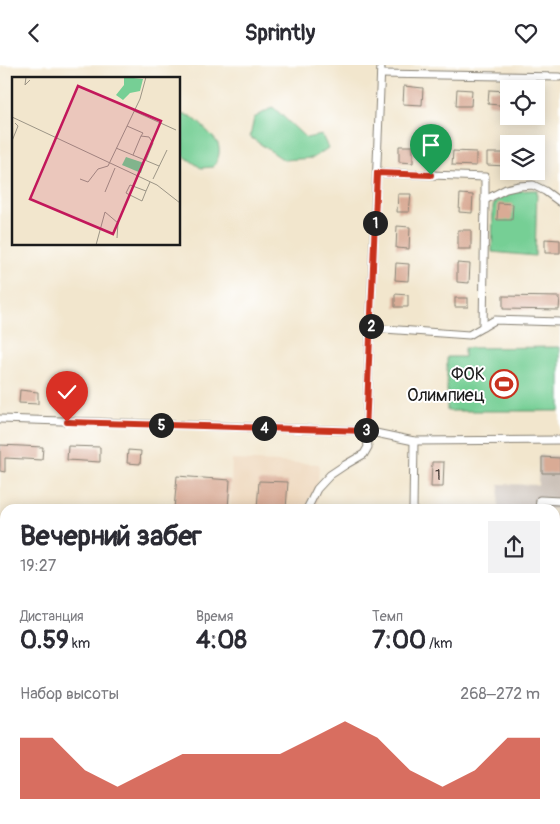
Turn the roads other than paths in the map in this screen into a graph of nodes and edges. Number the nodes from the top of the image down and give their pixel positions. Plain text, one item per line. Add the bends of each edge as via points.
1 (381, 65) edge
2 (380, 74) junction
3 (560, 77) edge
4 (377, 173) junction
5 (485, 200) junction
6 (560, 202) edge
7 (560, 322) edge
8 (483, 327) junction
9 (370, 328) junction
10 (0, 419) edge
11 (366, 431) junction
12 (560, 440) edge
13 (414, 441) junction
14 (560, 501) edge
15 (310, 504) edge
16 (413, 504) edge
17 (540, 504) edge

1 - 2 street
2 - 3 street
2 - 4 street
4 - 5 street via 485,177
4 - 9 street
5 - 6 street via 506,189 533,185
5 - 8 street
7 - 8 street via 495,320
8 - 9 street via 469,335
9 - 11 street
10 - 11 street
11 - 13 street
11 - 15 street via 368,447 364,454 330,475 317,489
12 - 13 street
13 - 16 street
14 - 17 street via 540,500

